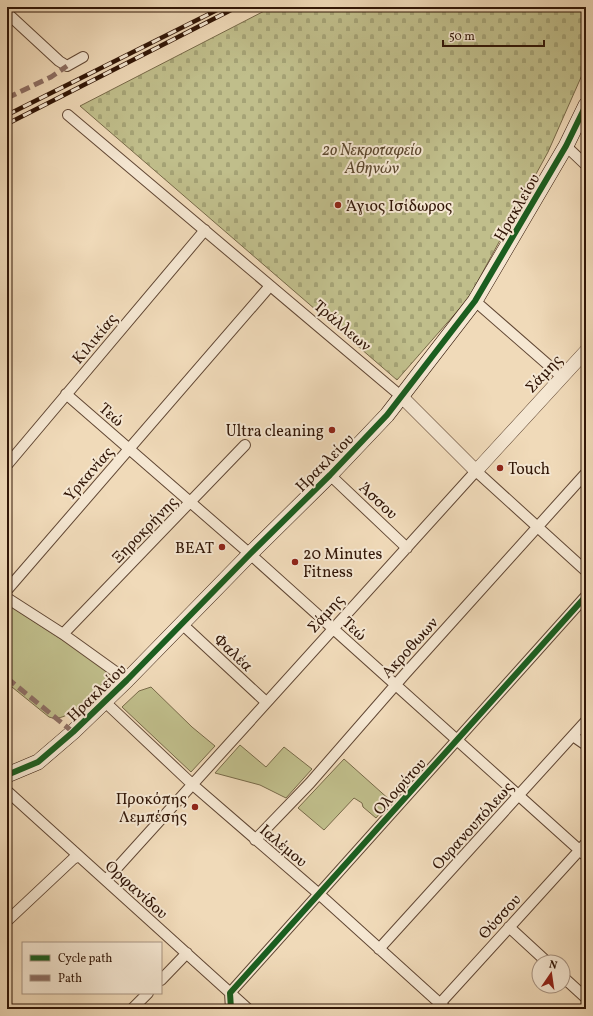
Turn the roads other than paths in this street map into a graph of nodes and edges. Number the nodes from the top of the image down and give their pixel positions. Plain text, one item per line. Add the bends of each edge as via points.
1 (7, 13) edge
2 (83, 57) dead end
3 (586, 105) edge
4 (68, 115) dead end
5 (566, 146) junction
6 (586, 165) edge
7 (205, 230) junction
8 (270, 286) junction
9 (475, 301) junction
10 (586, 351) edge
11 (562, 377) junction
12 (66, 394) junction
13 (402, 397) junction
14 (245, 444) dead end
15 (129, 449) junction
16 (7, 465) edge
17 (476, 471) junction
18 (586, 474) edge
19 (330, 475) junction
20 (190, 502) junction
21 (538, 527) junction
22 (407, 548) junction
23 (250, 554) junction
24 (586, 571) edge
25 (7, 590) edge
26 (586, 596) edge
27 (7, 598) edge
28 (182, 624) junction
29 (334, 629) junction
30 (63, 634) junction
31 (127, 680) junction
32 (395, 685) junction
33 (105, 702) junction
34 (266, 702) junction
35 (586, 721) edge
36 (573, 736) junction
37 (457, 740) junction
38 (586, 745) edge
39 (7, 775) edge
40 (193, 785) junction
41 (7, 790) edge
42 (519, 796) junction
43 (255, 840) junction
44 (584, 850) edge
45 (79, 856) junction
46 (106, 880) junction
47 (319, 894) junction
48 (7, 921) edge
49 (509, 927) junction
50 (379, 949) junction
51 (187, 954) junction
52 (538, 954) edge
53 (162, 979) edge
54 (571, 984) edge
55 (230, 993) junction
56 (147, 994) edge
57 (586, 998) edge
58 (440, 1007) edge
59 (132, 1009) edge
60 (231, 1009) edge
61 (248, 1009) edge

1 - 2 street via 67,66
3 - 5 main road, Ηρακλείου
4 - 7 street, Τράλλεων
5 - 6 street
5 - 9 main road, Ηρακλείου
7 - 8 street, Τράλλεων
7 - 12 street, Κιλικίας
8 - 13 street, Τράλλεων
8 - 15 street, Υρκανίας
9 - 11 street
9 - 13 main road, Ηρακλείου
10 - 11 street, Σάμης
11 - 17 street, Σάμης
12 - 15 street, Τεώ
12 - 16 street, Κιλικίας
13 - 17 street, Τράλλεων
13 - 19 main road, Ηρακλείου
14 - 20 street, Ξηροκρήνης
15 - 20 street, Τεώ
15 - 25 street, Υρκανίας
17 - 21 street, Τράλλεων
17 - 22 street, Σάμης
18 - 21 street, Ακροθωων
19 - 22 street, Άσσου
19 - 23 main road, Ηρακλείου
20 - 23 street, Τεώ
20 - 30 street, Ξηροκρήνης
21 - 24 street, Τράλλεων
21 - 32 street, Ακροθωων
22 - 29 street, Σάμης
23 - 28 main road, Ηρακλείου
23 - 29 street, Τεώ
26 - 37 street, Ολοφύτου
27 - 30 street
28 - 31 main road, Ηρακλείου
28 - 34 street, Φαλέα
29 - 32 street, Τεώ
29 - 34 street, Σάμης
30 - 31 street
31 - 33 main road, Ηρακλείου
32 - 37 street, Τεώ
32 - 43 street, Ακροθωων
33 - 39 main road, Ηρακλείου via 38,762
33 - 40 street, Ιαλέμου
34 - 40 street, Σάμης
35 - 36 street, Ουρανουπόλεως
36 - 38 street
36 - 42 street, Ουρανουπόλεως
37 - 42 street, Τεώ
37 - 47 street, Ολοφύτου
40 - 43 street, Ιαλέμου
40 - 46 street, Σάμης
41 - 45 street, Ορφανίδου
42 - 44 street, Τεώ
42 - 50 street, Ουρανουπόλεως
43 - 47 street, Ιαλέμου
44 - 49 street, Θύσσου
45 - 46 street, Ορφανίδου
45 - 48 street
46 - 51 street, Ορφανίδου
47 - 50 street, Ιαλέμου
47 - 55 street, Ολοφύτου
49 - 52 street
49 - 58 street, Θύσσου
50 - 58 street, Ιαλέμου
51 - 53 street
51 - 55 street, Ορφανίδου
54 - 57 street
55 - 60 street
55 - 61 street, Ορφανίδου
56 - 59 street

